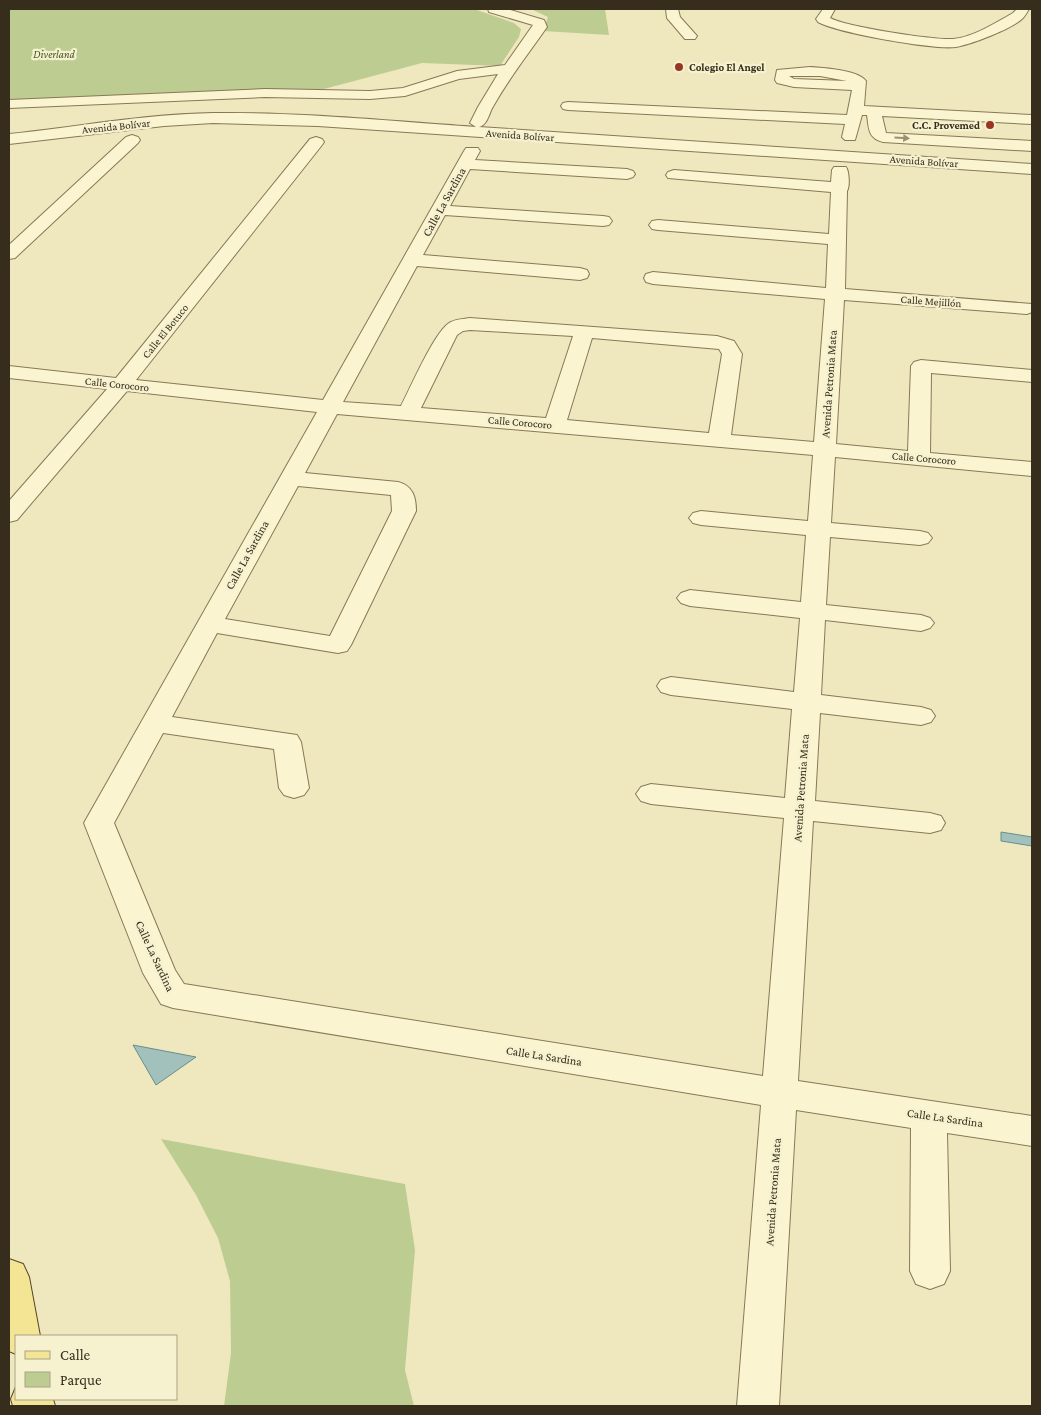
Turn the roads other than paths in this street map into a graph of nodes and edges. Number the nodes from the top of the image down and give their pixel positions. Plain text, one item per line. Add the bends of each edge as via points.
1 (494, 9) edge
2 (672, 9) edge
3 (1023, 9) edge
4 (826, 14) edge
5 (690, 36) dead end
6 (788, 57) dead end
7 (509, 69) junction
8 (857, 103) junction
9 (9, 104) edge
10 (568, 106) dead end
11 (874, 111) junction
12 (1023, 116) edge
13 (478, 123) junction
14 (9, 130) edge
15 (9, 139) edge
16 (132, 140) dead end
17 (316, 142) dead end
18 (1032, 146) edge
19 (1032, 160) edge
20 (843, 165) junction
21 (1032, 170) edge
22 (626, 174) dead end
23 (674, 175) dead end
24 (440, 210) junction
25 (603, 221) dead end
26 (658, 225) dead end
27 (9, 235) edge
28 (27, 237) junction
29 (838, 240) junction
30 (9, 254) edge
31 (412, 260) junction
32 (580, 274) dead end
33 (653, 278) dead end
34 (835, 294) junction
35 (1027, 308) dead end
36 (584, 331) junction
37 (9, 372) edge
38 (1032, 376) edge
39 (122, 384) junction
40 (330, 407) junction
41 (408, 413) junction
42 (555, 424) junction
43 (719, 440) junction
44 (824, 449) junction
45 (919, 458) junction
46 (1032, 469) edge
47 (290, 478) junction
48 (9, 515) edge
49 (701, 518) dead end
50 (819, 529) junction
51 (920, 538) dead end
52 (690, 598) dead end
53 (813, 611) junction
54 (920, 623) dead end
55 (208, 624) junction
56 (671, 686) dead end
57 (807, 702) junction
58 (921, 716) dead end
59 (153, 723) junction
60 (294, 788) dead end
61 (651, 794) dead end
62 (799, 810) junction
63 (930, 824) dead end
64 (780, 1094) junction
65 (928, 1115) junction
66 (1032, 1130) edge
67 (930, 1271) dead end
68 (9, 1277) edge
69 (20, 1335) edge
70 (758, 1406) edge

1 - 7 street via 539,23 540,27
2 - 5 street via 674,18
3 - 4 street via 1018,16 988,32 955,43 930,42 842,27 830,24
6 - 8 street via 790,72 782,73 780,79
7 - 9 street via 457,75 405,92 370,95 266,93
7 - 13 street
8 - 10 street
8 - 11 street
8 - 20 street, Avenida Petronia Mata
11 - 12 street via 896,107 935,108
11 -> 18 street via 877,134 883,137
13 - 14 street, Avenida Bolívar via 249,111 143,114
13 - 20 street, Avenida Bolívar
15 - 20 street, Avenida Bolívar via 164,121 260,119 318,121
16 - 28 street
17 - 39 street, Calle El Botuco
19 - 20 street, Avenida Bolívar
20 - 21 street, Avenida Bolívar
20 - 23 street
20 - 29 street, Avenida Petronia Mata
22 - 24 street, Calle La Sardina via 469,157
24 - 25 street
24 - 31 street, Calle La Sardina
26 - 29 street
27 - 28 street
28 - 30 street
29 - 34 street, Avenida Petronia Mata
31 - 32 street
31 - 40 street, Calle La Sardina
33 - 34 street, Calle Mejillón
34 - 35 street, Calle Mejillón
34 - 44 street, Avenida Petronia Mata
36 - 41 street via 470,324 456,326 449,332
36 - 42 street
36 - 43 street via 727,345 732,354
37 - 39 street, Calle Corocoro
38 - 45 street via 920,366
39 - 40 street, Calle Corocoro
39 - 48 street, Calle El Botuco
40 - 41 street, Calle Corocoro
40 - 47 street, Calle La Sardina
41 - 42 street, Calle Corocoro
42 - 43 street, Calle Corocoro
43 - 44 street, Calle Corocoro
44 - 45 street, Calle Corocoro
44 - 50 street, Avenida Petronia Mata
45 - 46 street, Calle Corocoro
47 - 55 street, Calle La Sardina
47 - 55 street via 398,490 404,497 404,511 338,645
49 - 50 street
50 - 51 street
50 - 53 street, Avenida Petronia Mata
52 - 53 street
53 - 54 street
53 - 57 street, Avenida Petronia Mata
55 - 59 street, Calle La Sardina
56 - 57 street
57 - 58 street
57 - 62 street, Avenida Petronia Mata
59 - 60 street via 287,742
59 - 64 street, Calle La Sardina via 99,823 160,973 173,996
61 - 62 street
62 - 63 street
62 - 64 street, Avenida Petronia Mata
64 - 65 street, Calle La Sardina
64 - 70 street, Avenida Petronia Mata
65 - 66 street, Calle La Sardina
65 - 67 street
68 - 69 main road

